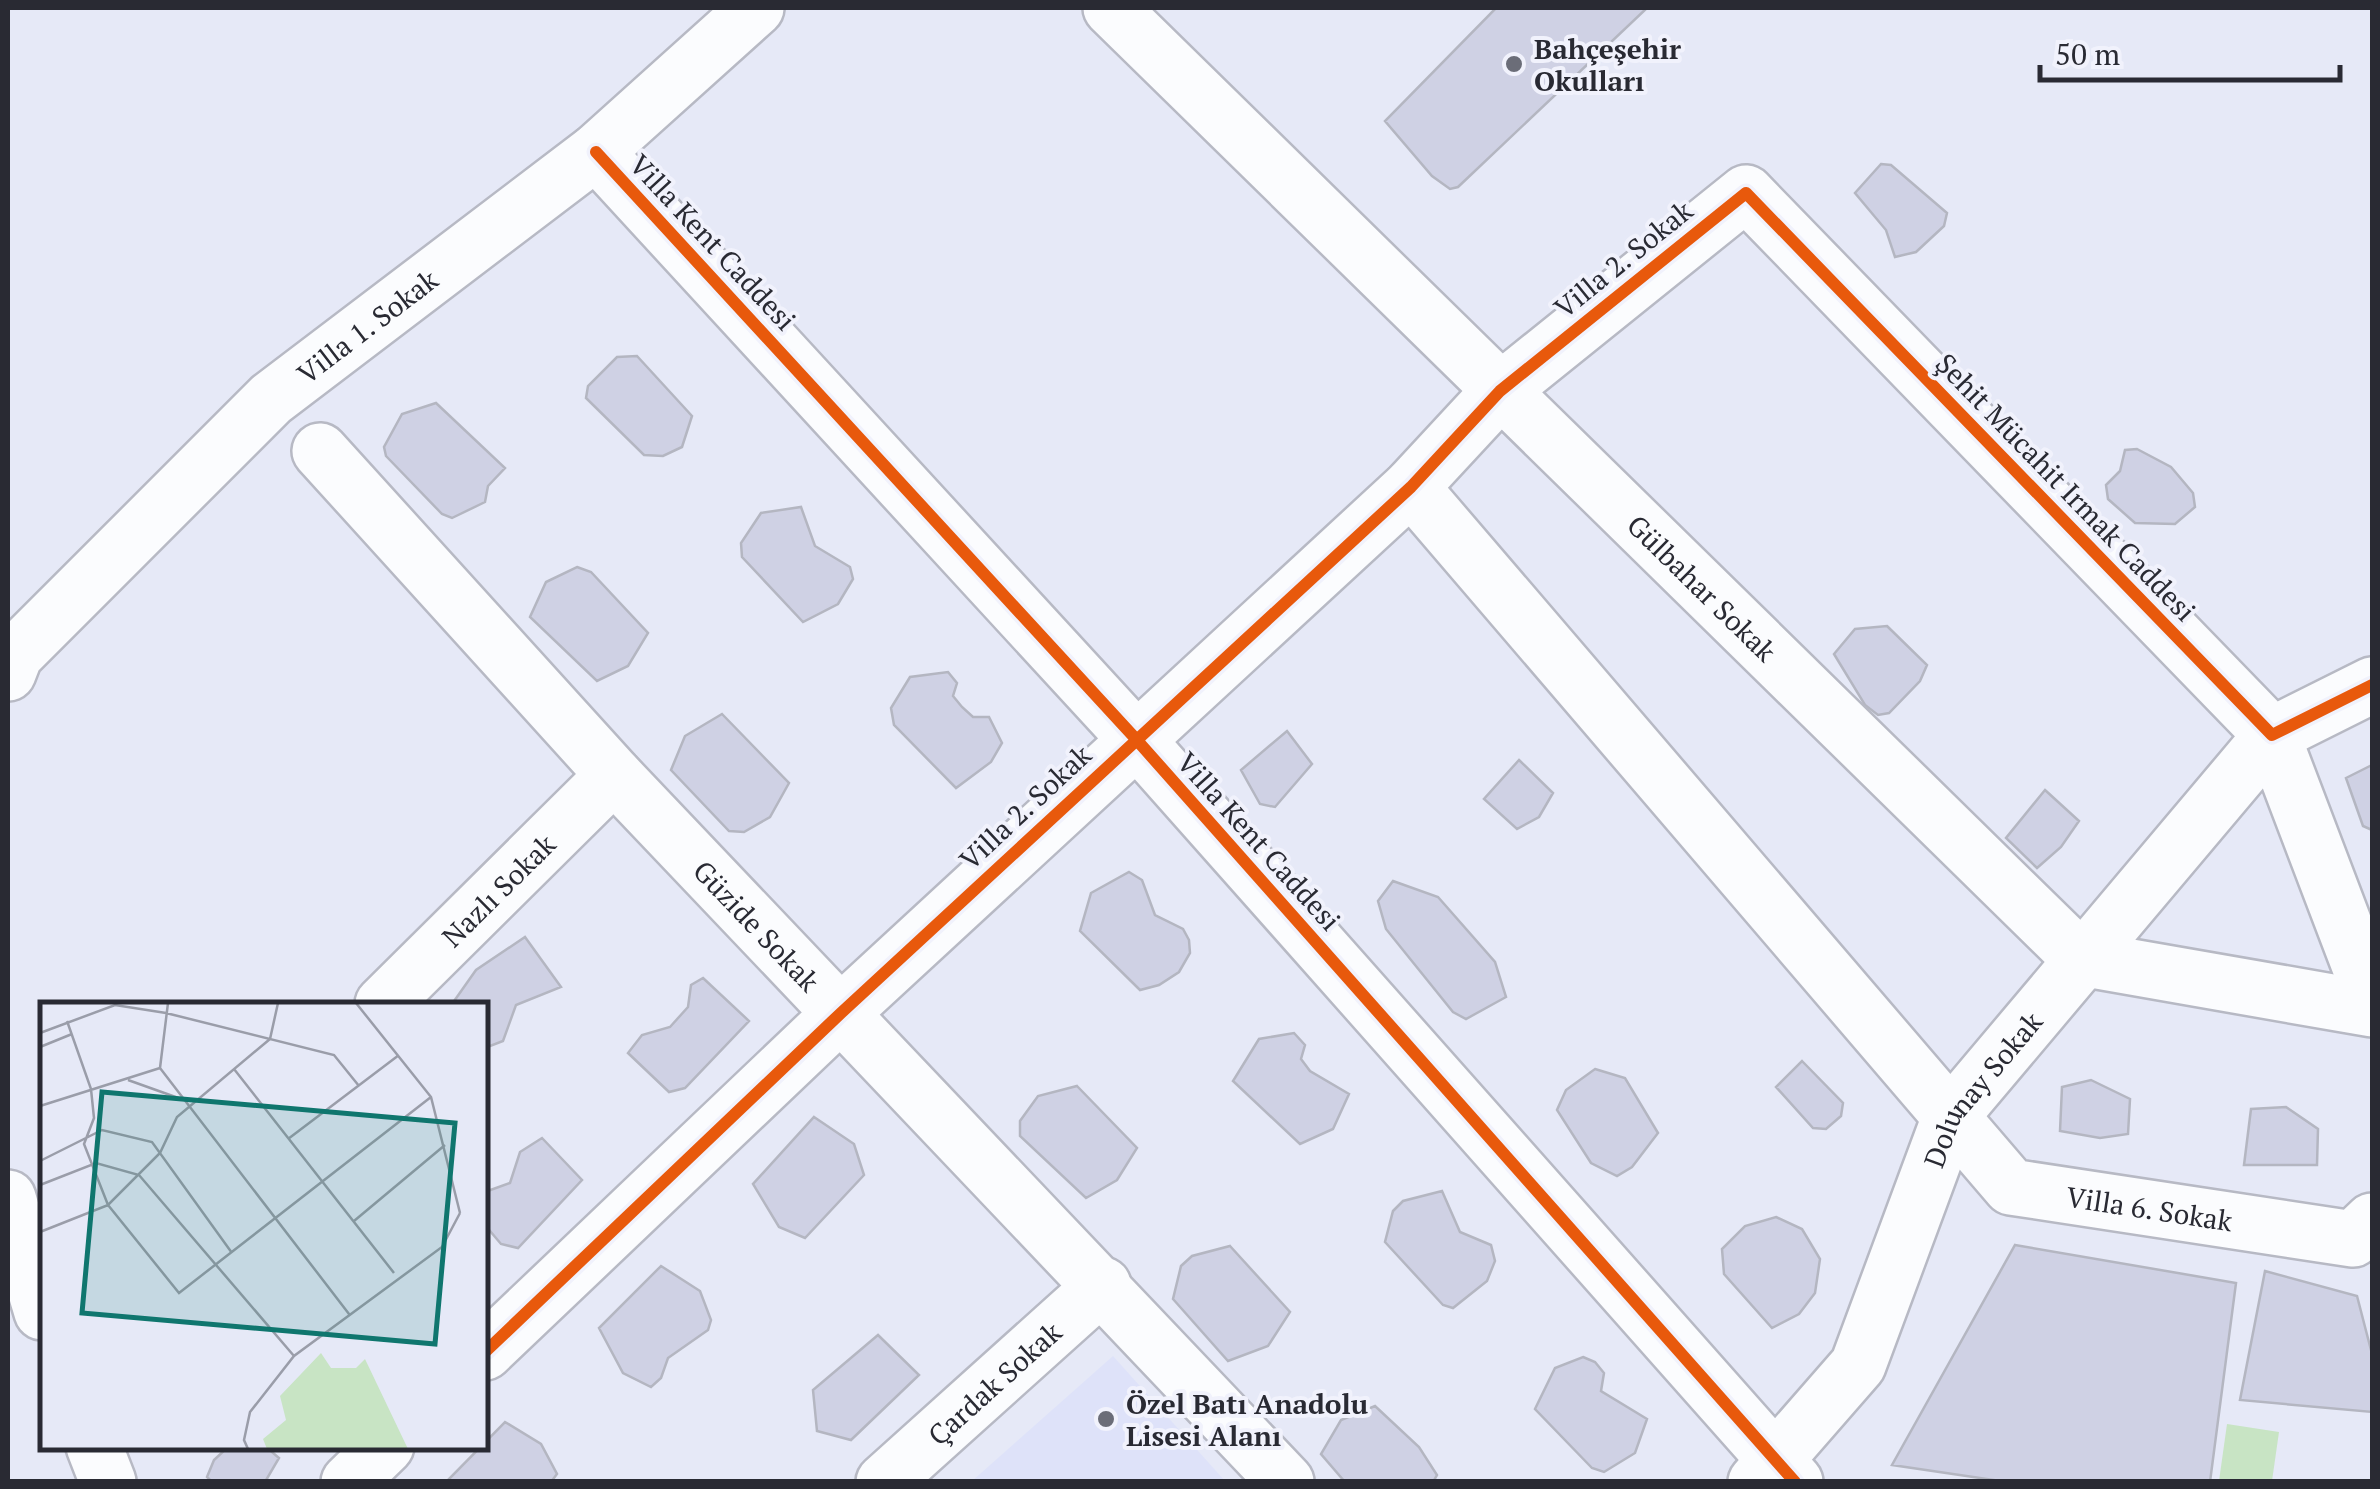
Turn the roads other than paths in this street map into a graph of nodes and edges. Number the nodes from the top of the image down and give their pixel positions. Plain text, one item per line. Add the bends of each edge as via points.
1 (756, 8) edge
2 (1111, 8) edge
3 (596, 152) junction
4 (1746, 193) joint
5 (1500, 390) junction
6 (320, 451) dead end
7 (1411, 487) junction
8 (8, 672) edge
9 (2372, 685) edge
10 (2272, 735) junction
11 (1135, 738) junction
12 (614, 775) junction
13 (2080, 958) junction
14 (2372, 998) edge
15 (385, 1002) edge
16 (2372, 1009) edge
17 (841, 1012) junction
18 (1950, 1117) junction
19 (8, 1198) edge
20 (2372, 1221) edge
21 (1102, 1285) junction
22 (40, 1305) edge
23 (488, 1349) edge
24 (95, 1449) edge
25 (383, 1449) edge
26 (1788, 1477) edge
27 (108, 1482) edge
28 (349, 1482) edge
29 (884, 1482) edge
30 (1286, 1482) edge

1 - 3 street, Villa 1. Sokak
2 - 5 street, Gülbahar Sokak
3 - 8 street, Villa 1. Sokak via 271,399 15,655
3 - 11 street, Villa Kent Caddesi
4 - 5 street, Villa 2. Sokak
4 - 10 street, Şehit Mücahit Irmak Caddesi
5 - 7 street, Villa 2. Sokak
5 - 13 street, Gülbahar Sokak
6 - 12 street, Güzide Sokak
7 - 11 street, Villa 2. Sokak
7 - 18 street
9 - 10 street
10 - 13 street, Dolunay Sokak
10 - 14 street
11 - 17 street, Villa 2. Sokak
11 - 26 street, Villa Kent Caddesi
12 - 15 street, Nazlı Sokak
12 - 17 street, Güzide Sokak
13 - 16 street
13 - 18 street, Dolunay Sokak
17 - 21 street, Güzide Sokak
17 - 23 street, Villa 2. Sokak
18 - 20 street, Villa 6. Sokak via 2011,1187 2353,1239
18 - 26 street, Dolunay Sokak via 1858,1365
19 - 22 street
21 - 29 street, Çardak Sokak
21 - 30 street, Güzide Sokak
24 - 27 street
25 - 28 street

